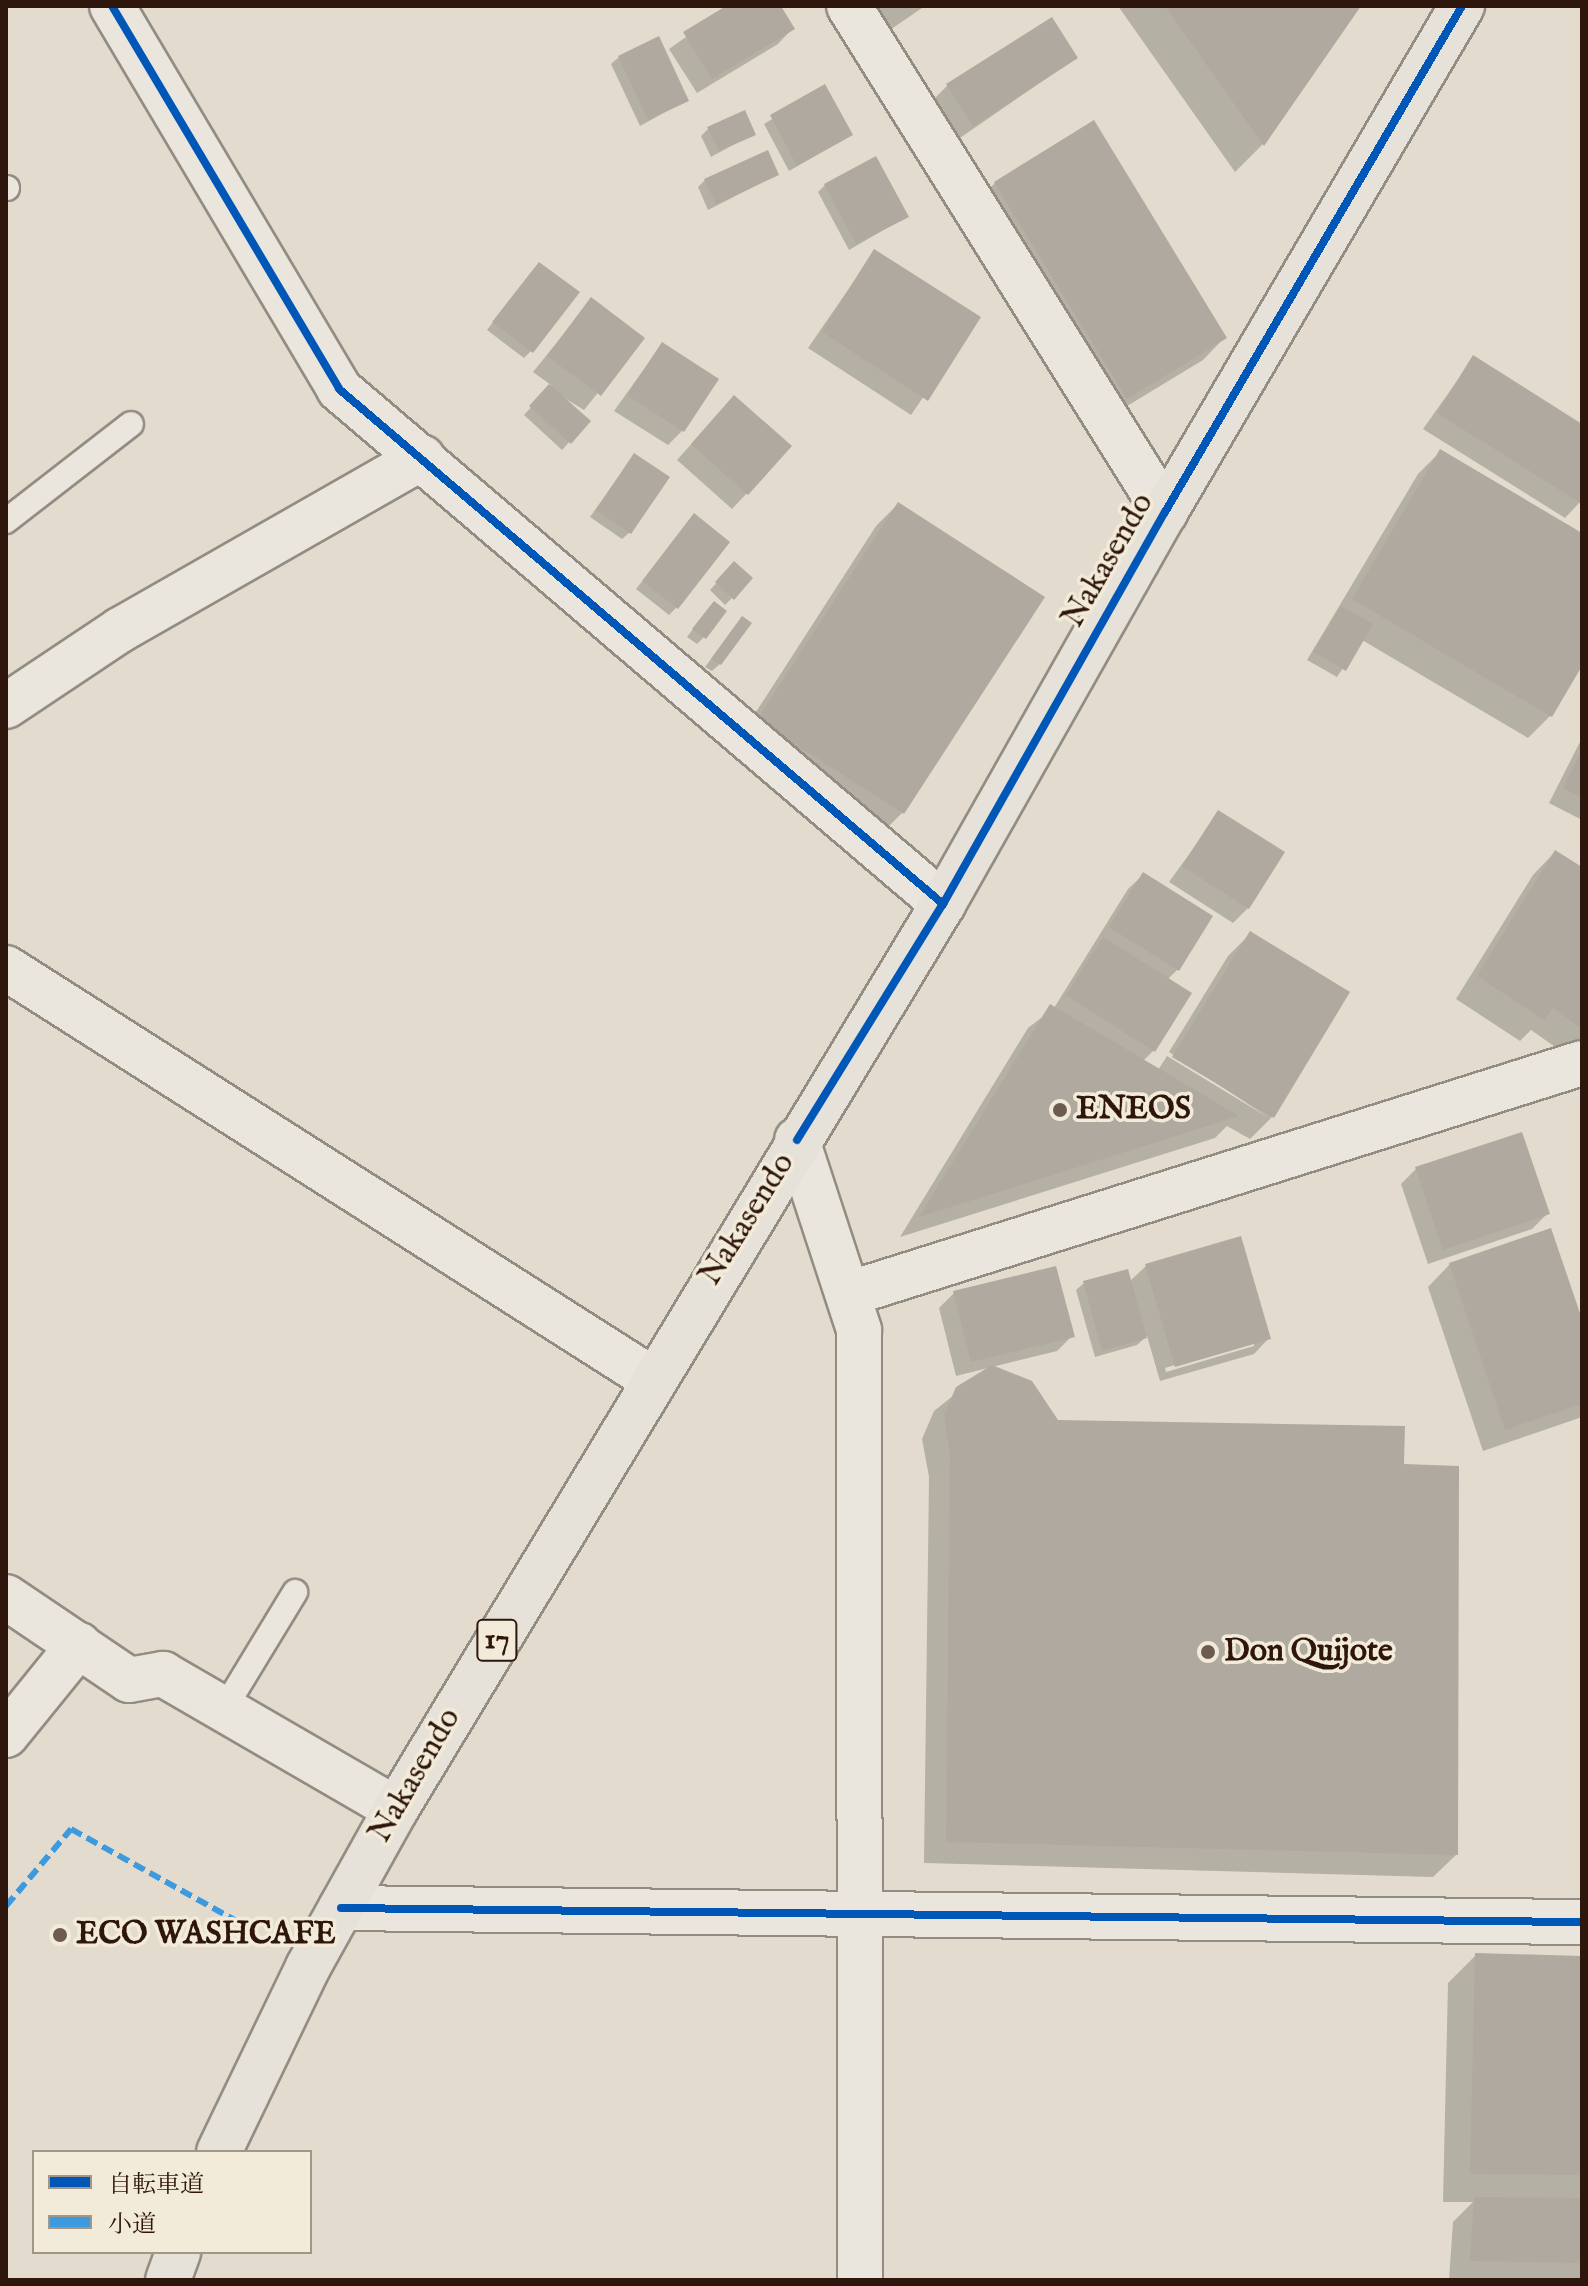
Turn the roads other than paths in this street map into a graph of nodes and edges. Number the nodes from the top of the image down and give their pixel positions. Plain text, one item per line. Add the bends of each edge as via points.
1 (112, 6) edge
2 (849, 6) edge
3 (1462, 6) edge
4 (131, 424) dead end
5 (422, 458) junction
6 (1165, 512) junction
7 (6, 521) edge
8 (6, 706) edge
9 (943, 904) junction
10 (6, 968) edge
11 (1582, 1063) edge
12 (797, 1140) junction
13 (848, 1294) junction
14 (652, 1379) junction
15 (295, 1592) dead end
16 (6, 1597) edge
17 (79, 1645) junction
18 (224, 1709) junction
19 (6, 1735) edge
20 (396, 1809) junction
21 (341, 1908) junction
22 (858, 1916) junction
23 (1582, 1922) edge
24 (220, 2150) edge
25 (177, 2254) edge
26 (168, 2280) edge
27 (860, 2280) edge

1 - 5 street via 339,389
2 - 6 street
3 - 6 highway, Nakasendo / 17
4 - 7 lane
5 - 8 street via 120,630
5 - 9 street
6 - 9 highway, Nakasendo / 17
9 - 12 highway, Nakasendo / 17
10 - 14 street
11 - 13 street
12 - 13 street
12 - 14 highway, Nakasendo / 17
13 - 22 street via 859,1330
14 - 20 highway, Nakasendo / 17
15 - 18 lane
16 - 17 street
17 - 18 street via 129,1680 163,1674
17 - 19 street
18 - 20 street
20 - 21 highway, Nakasendo / 17
21 - 22 street
21 - 24 highway, Nakasendo / 17
22 - 23 street
22 - 27 street
25 - 26 highway

